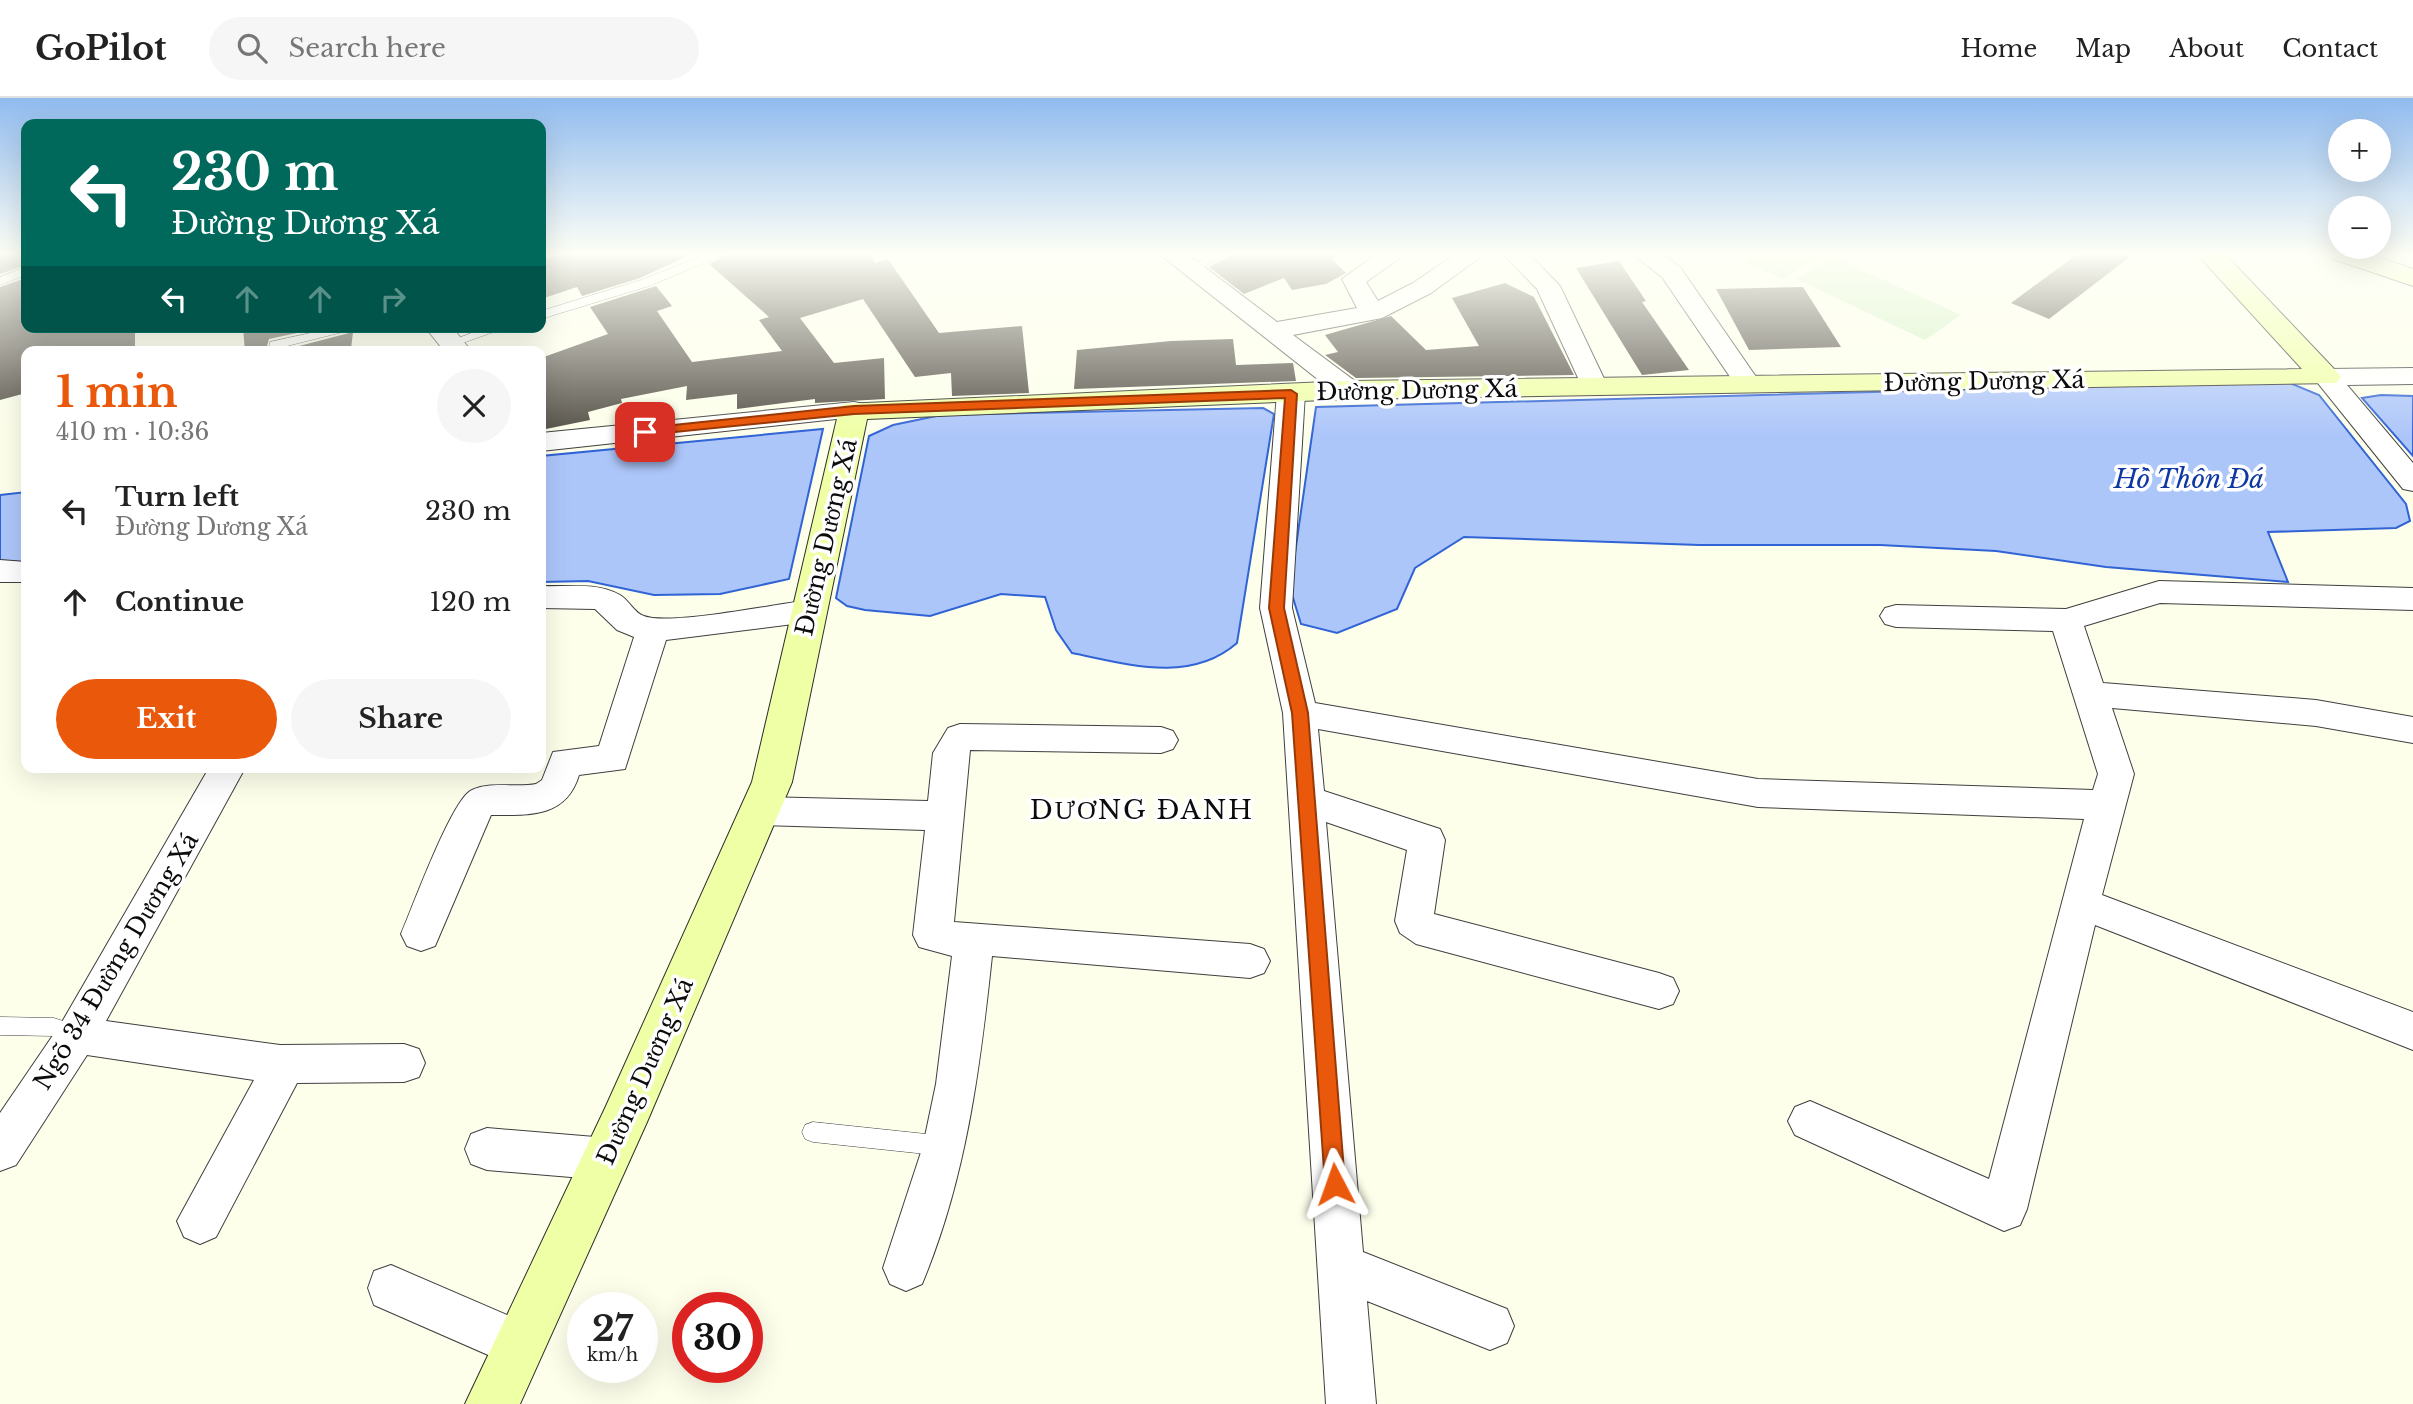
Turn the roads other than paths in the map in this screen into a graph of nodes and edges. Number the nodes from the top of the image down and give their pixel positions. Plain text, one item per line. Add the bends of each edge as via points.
1 (1250, 314) edge
2 (1368, 314) edge
3 (1561, 314) edge
4 (1700, 314) edge
5 (2263, 314) edge
6 (1272, 331) junction
7 (330, 333) edge
8 (486, 333) edge
9 (275, 345) dead end
10 (453, 345) edge
11 (2413, 376) edge
12 (2326, 377) junction
13 (1748, 384) junction
14 (1595, 387) junction
15 (1349, 390) junction
16 (1291, 394) junction
17 (854, 410) junction
18 (546, 441) edge
19 (2413, 482) edge
20 (0, 571) edge
21 (21, 572) edge
22 (546, 597) edge
23 (2413, 599) edge
24 (810, 607) junction
25 (1896, 616) dead end
26 (2066, 620) junction
27 (653, 628) junction
28 (2091, 694) junction
29 (1300, 713) junction
30 (2413, 730) edge
31 (1161, 740) dead end
32 (224, 773) edge
33 (1308, 800) junction
34 (2106, 804) junction
35 (760, 811) junction
36 (944, 816) junction
37 (2083, 904) junction
38 (421, 933) dead end
39 (974, 938) junction
40 (1250, 961) dead end
41 (1659, 991) dead end
42 (0, 1026) edge
43 (2413, 1031) edge
44 (76, 1035) junction
45 (404, 1063) dead end
46 (280, 1064) junction
47 (1810, 1121) dead end
48 (813, 1132) dead end
49 (945, 1146) junction
50 (487, 1149) dead end
51 (0, 1150) edge
52 (607, 1159) junction
53 (200, 1221) dead end
54 (1340, 1267) junction
55 (906, 1268) dead end
56 (391, 1288) dead end
57 (1490, 1326) dead end
58 (520, 1345) junction
59 (492, 1404) edge
60 (1351, 1404) edge

1 - 6 street
2 - 6 street
3 - 14 street
4 - 13 street
5 - 12 street
6 - 15 street
7 - 9 lane
8 - 10 lane
11 - 12 street
12 - 13 street, Đường Dương Xá
12 - 19 street
13 - 14 street, Đường Dương Xá
14 - 15 street, Đường Dương Xá
15 - 16 street, Đường Dương Xá
16 - 17 street, Đường Dương Xá
16 - 29 street via 1276,608
17 - 18 street
17 - 24 street, Đường Dương Xá
20 - 21 street
22 - 27 street via 606,601 625,620 639,628
23 - 26 street via 2159,592
24 - 27 street
24 - 35 street, Đường Dương Xá via 772,782
25 - 26 street
26 - 28 street
27 - 38 street via 613,759 565,762 556,788 547,797 481,801 469,817
28 - 30 street via 2316,713
28 - 34 street via 2116,774
29 - 33 street
29 - 34 street via 1758,793
31 - 36 street via 960,737 951,753
32 - 44 street, Ngõ 34 Đường Dương Xá
33 - 41 street via 1396,834 1427,840 1414,921 1430,932
33 - 54 street
34 - 37 street
35 - 36 street
35 - 52 street, Đường Dương Xá
36 - 39 street via 933,934
37 - 43 street
37 - 47 street via 2004,1209
39 - 40 street
39 - 49 street
42 - 44 lane via 54,1027
44 - 46 street
44 - 51 street, Ngõ 34 Đường Dương Xá
45 - 46 street
46 - 53 street via 282,1070
48 - 49 lane
49 - 55 street
50 - 52 street
52 - 58 street, Đường Dương Xá
54 - 57 street
54 - 60 street
56 - 58 street
58 - 59 street, Đường Dương Xá

